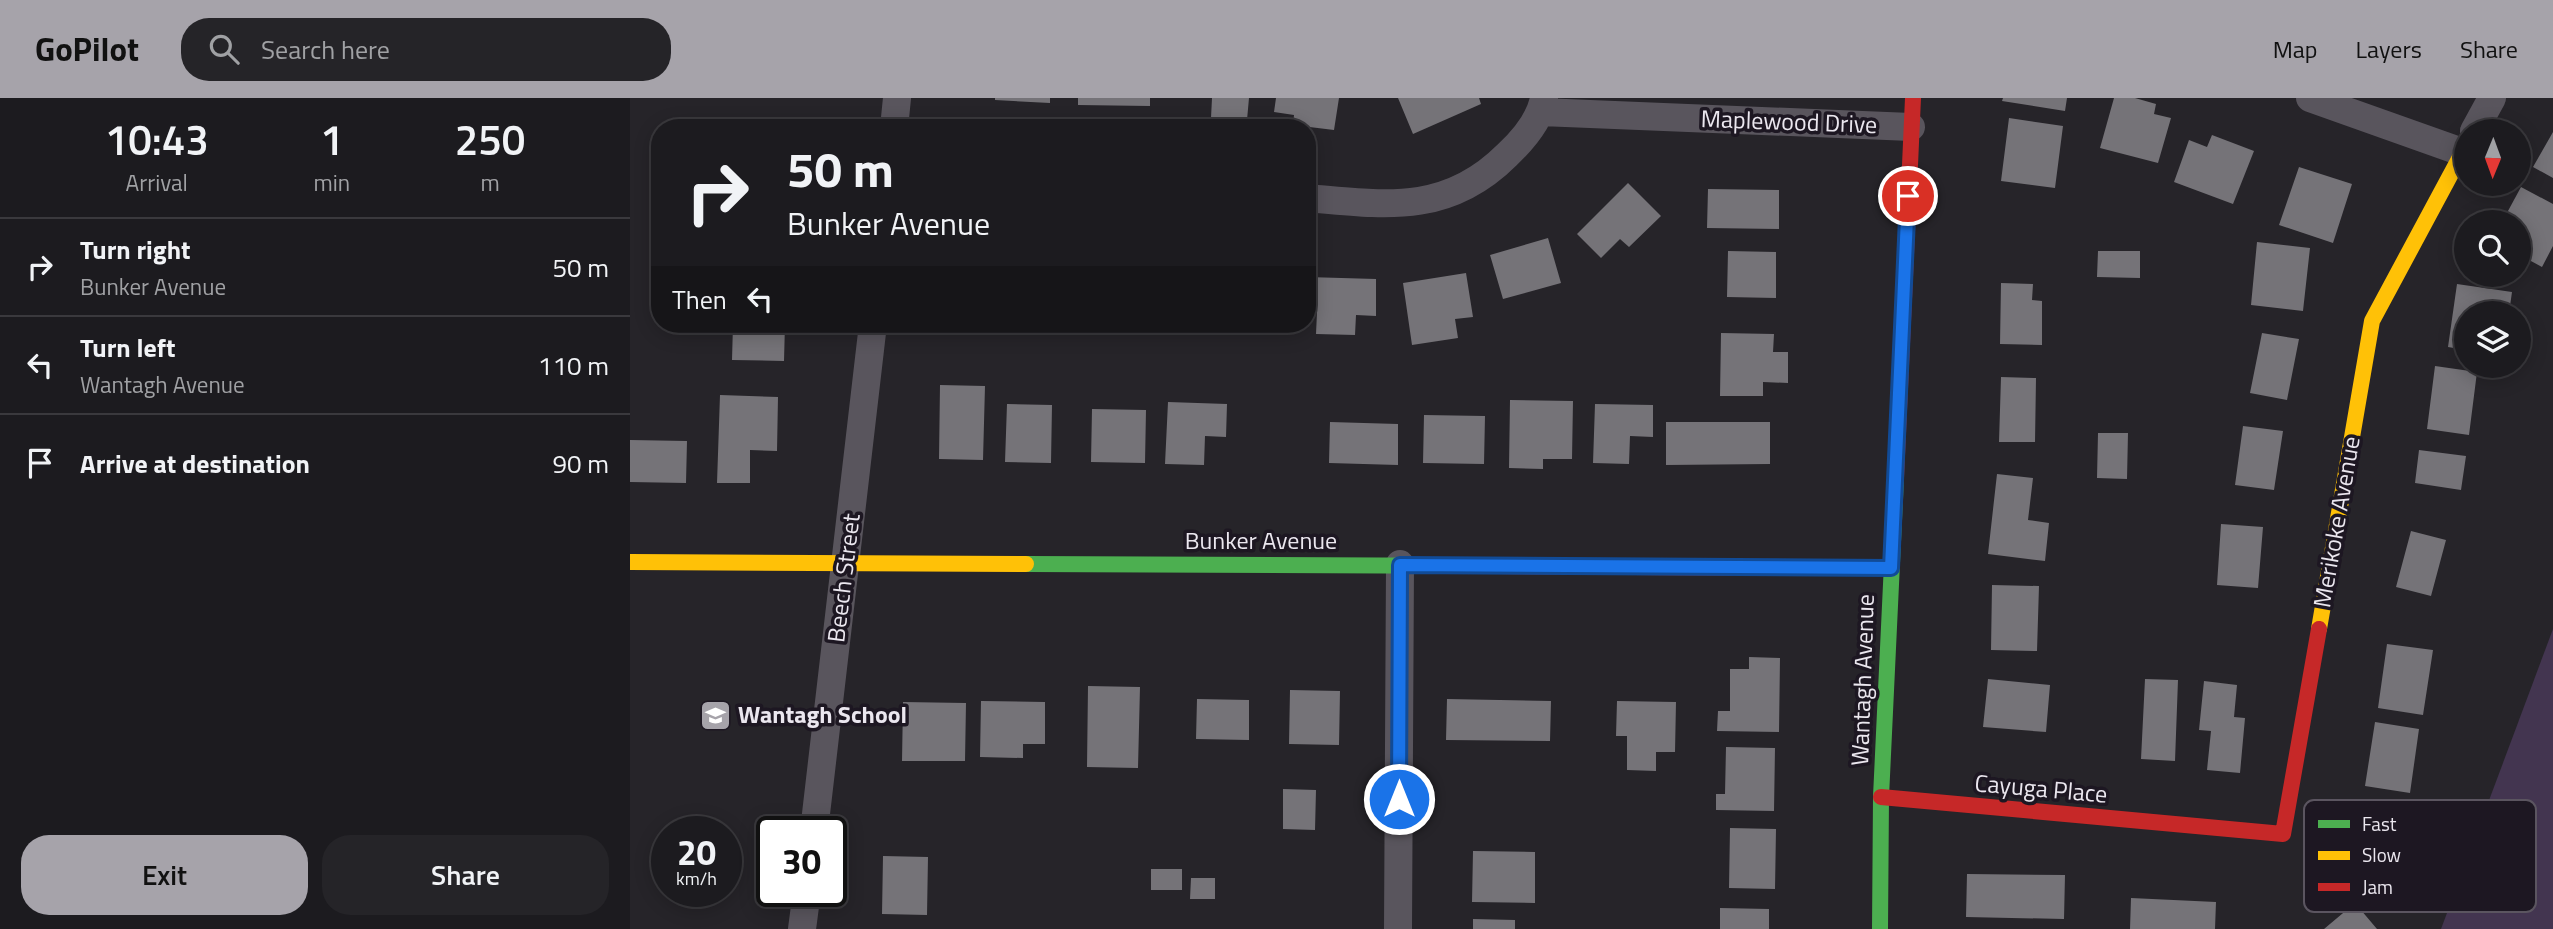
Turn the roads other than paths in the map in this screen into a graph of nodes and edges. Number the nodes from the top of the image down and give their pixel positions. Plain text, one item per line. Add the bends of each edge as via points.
1 (897, 98) edge
2 (1913, 98) edge
3 (2310, 98) edge
4 (2492, 98) edge
5 (1543, 105) edge
6 (895, 119) edge
7 (2480, 119) edge
8 (1911, 127) junction
9 (2454, 139) edge
10 (2454, 167) edge
11 (1316, 199) edge
12 (872, 333) edge
13 (630, 562) edge
14 (847, 563) junction
15 (1400, 565) junction
16 (1891, 568) junction
17 (1881, 797) junction
18 (816, 816) edge
19 (2197, 826) joint
20 (805, 907) edge
21 (802, 929) edge
22 (1398, 929) edge
23 (1880, 929) edge

1 - 6 street
2 - 8 street, Wantagh Avenue
3 - 9 street
4 - 7 street, Merikoke Avenue
5 - 8 street, Maplewood Drive
5 - 11 street via 1517,146 1490,172 1458,192 1403,203
8 - 16 street, Wantagh Avenue
10 - 19 street, Merikoke Avenue via 2372,321 2283,834
12 - 14 street, Beech Street
13 - 14 street, Bunker Avenue
14 - 15 street, Bunker Avenue
14 - 18 street, Beech Street
15 - 16 street, Bunker Avenue
15 - 22 street
16 - 17 street, Wantagh Avenue
17 - 19 street, Cayuga Place
17 - 23 street, Wantagh Avenue
20 - 21 street

